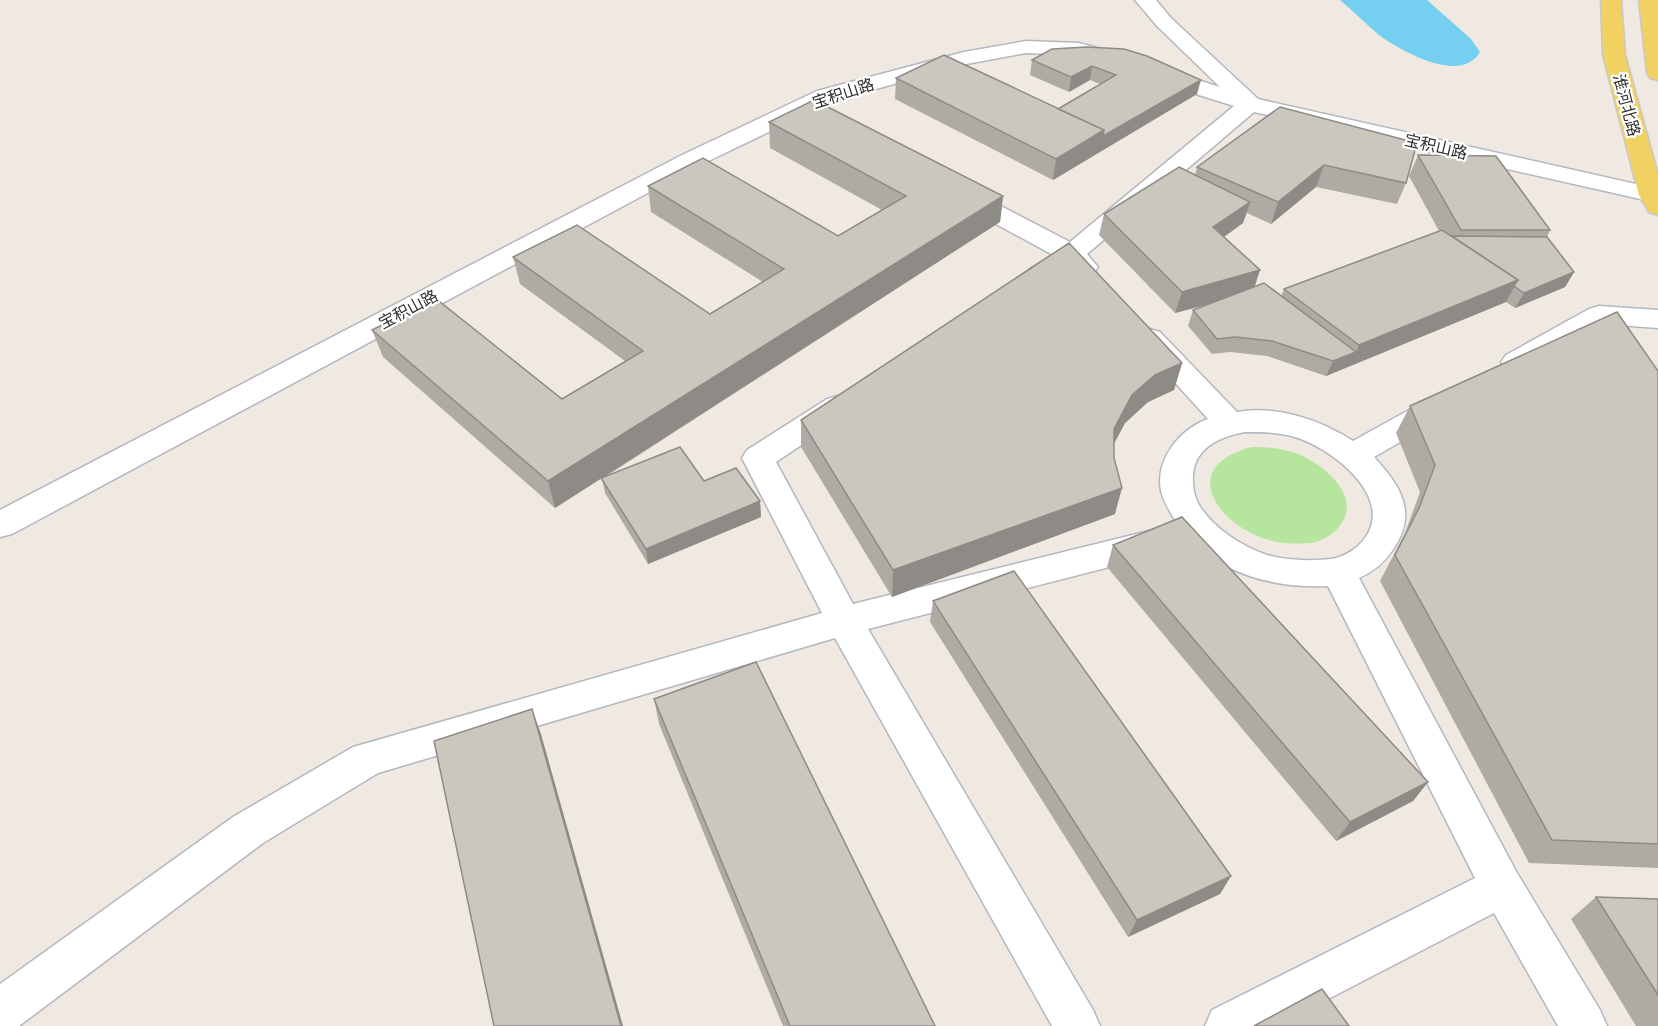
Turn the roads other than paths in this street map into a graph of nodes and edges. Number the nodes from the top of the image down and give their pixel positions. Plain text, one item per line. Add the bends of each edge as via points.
1 (1145, 0) edge
2 (1611, 0) edge
3 (1649, 0) edge
4 (1658, 73) edge
5 (1250, 104) junction
6 (798, 109) junction
7 (829, 126) edge
8 (935, 181) edge
9 (1656, 199) edge
10 (1072, 254) junction
11 (1104, 288) edge
12 (1013, 292) edge
13 (1658, 319) edge
14 (1136, 322) edge
15 (1496, 373) edge
16 (866, 387) edge
17 (1466, 391) edge
18 (1231, 424) junction
19 (1352, 455) junction
20 (0, 525) edge
21 (1201, 531) junction
22 (1338, 571) junction
23 (844, 621) junction
24 (1502, 887) junction
25 (0, 1012) edge
26 (1077, 1026) edge
27 (1228, 1026) edge
28 (1584, 1026) edge

1 - 5 street
2 - 9 main road, 淮河北路 via 1614,55
3 - 4 main road, 淮河北路
5 - 6 street, 宝积山路 via 1079,50 1026,47 964,58 825,96
5 - 9 street, 宝积山路
5 - 10 street
6 - 7 street
6 - 20 street, 宝积山路 via 679,166
8 - 10 street
10 - 11 street
10 - 12 street
13 - 15 street via 1599,315
14 - 18 street
16 - 23 street via 758,458
17 - 19 street
18 - 19 street via 1277,422 1311,431
18 - 21 street via 1215,427 1193,440 1179,459 1174,482 1182,506
19 - 22 street via 1367,467 1384,491 1391,517 1384,540 1366,560
21 - 22 street via 1229,553 1265,568 1303,574
21 - 23 street
22 - 24 street
23 - 25 street via 367,759 248,830
23 - 26 street
24 - 27 street
24 - 28 street

